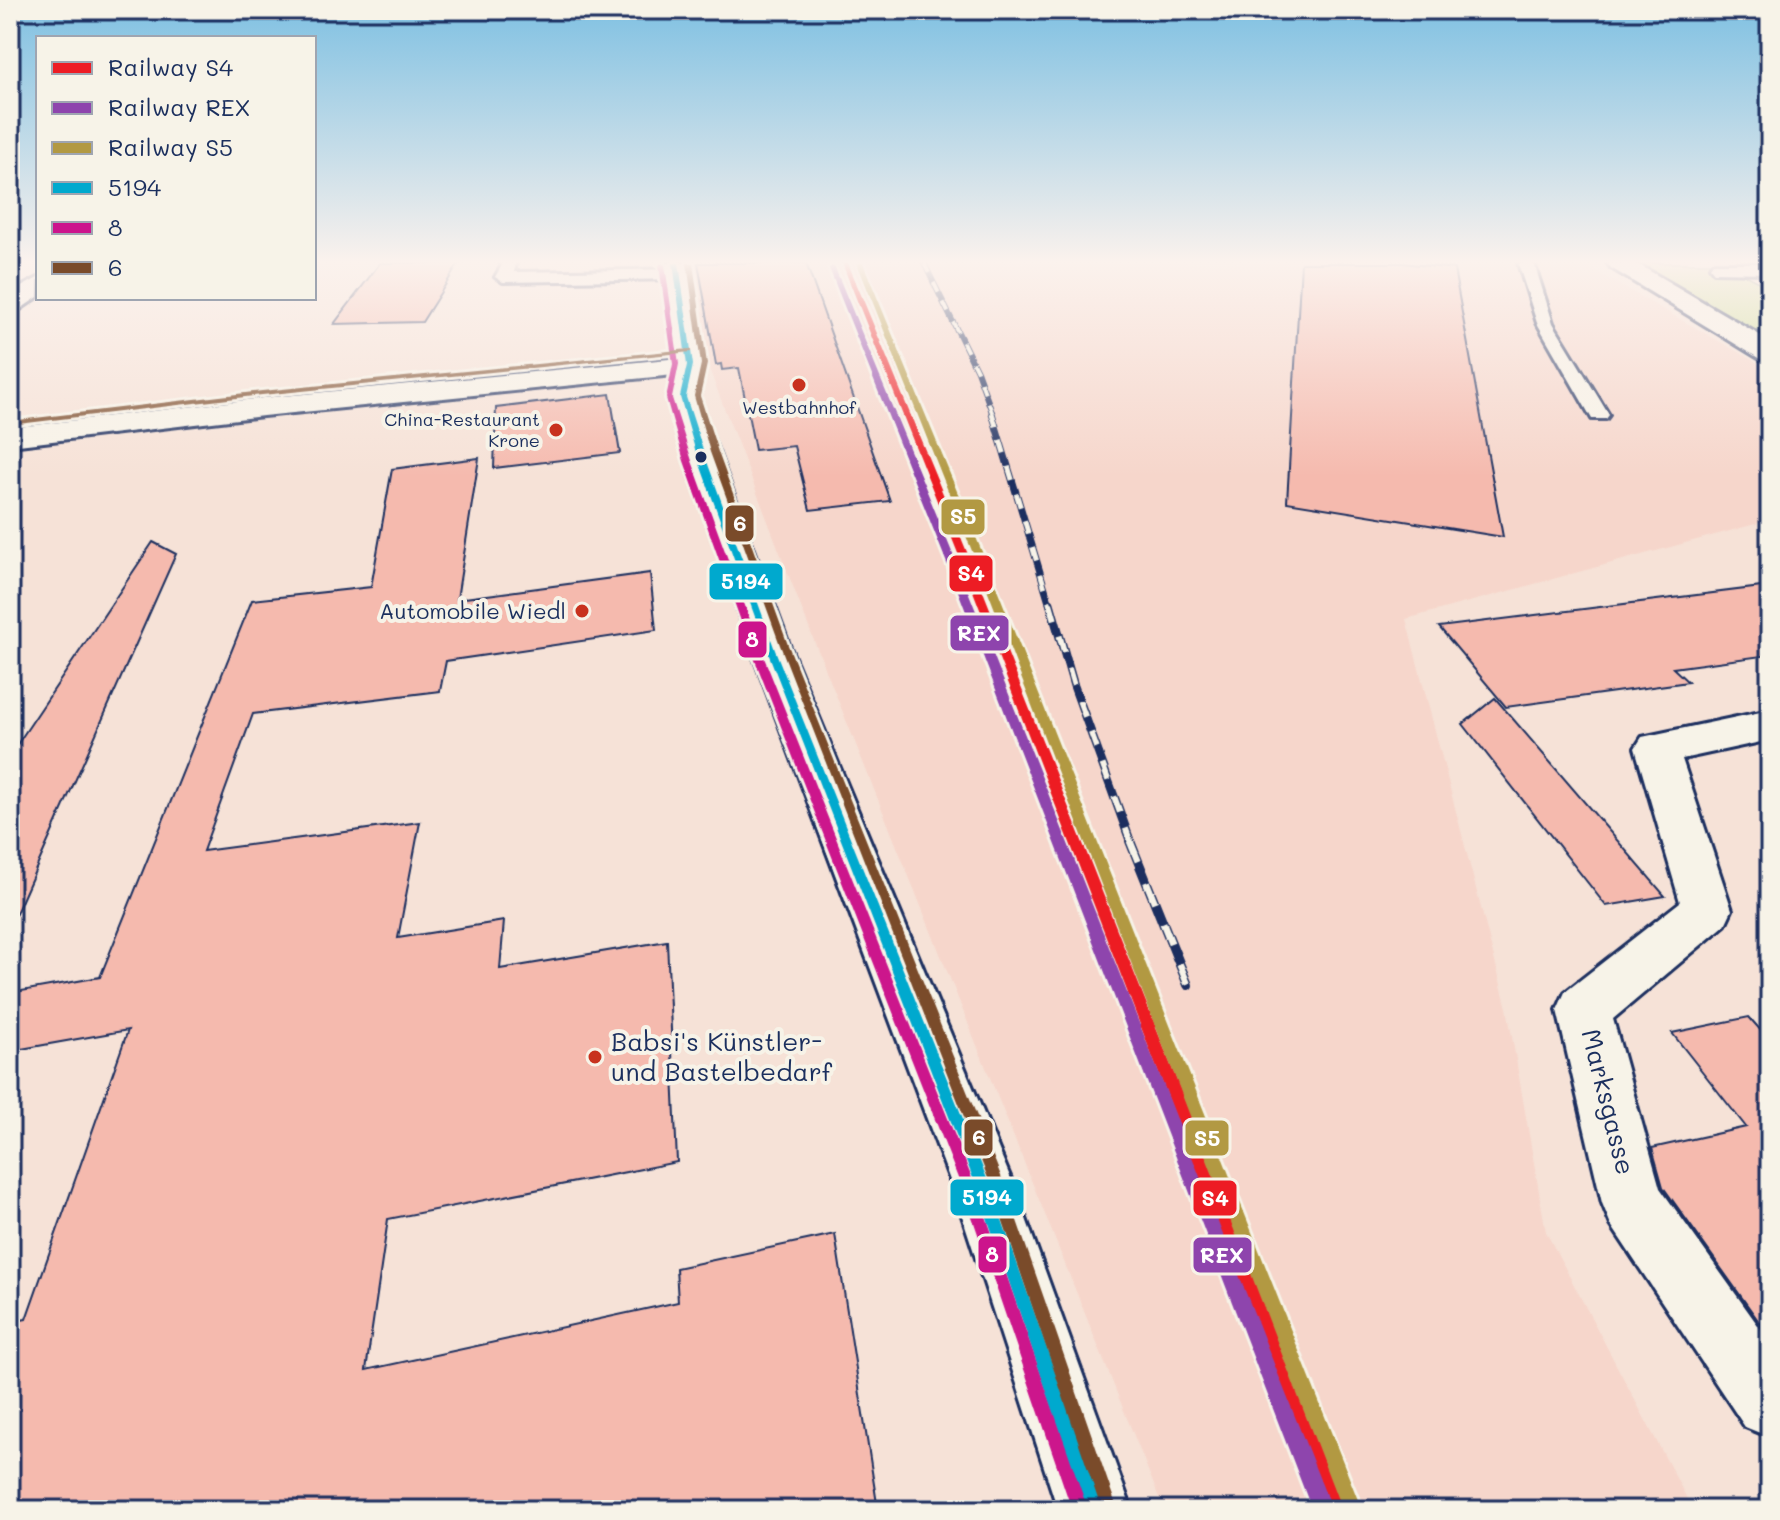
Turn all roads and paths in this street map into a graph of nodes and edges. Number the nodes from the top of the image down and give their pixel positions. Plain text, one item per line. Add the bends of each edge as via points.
1 (686, 334) edge
2 (1551, 334) edge
3 (1738, 334) edge
4 (1770, 353) edge
5 (690, 365) junction
6 (1599, 415) dead end
7 (10, 437) edge
8 (1770, 725) edge
9 (1770, 1402) edge
10 (1095, 1510) edge

1 - 5 main road
2 - 6 lane
3 - 4 main road
5 - 7 main road
5 - 10 main road via 683,397 701,456 771,650 985,1191
8 - 9 main road, Marksgasse via 1657,748 1707,910 1584,1010 1633,1203

